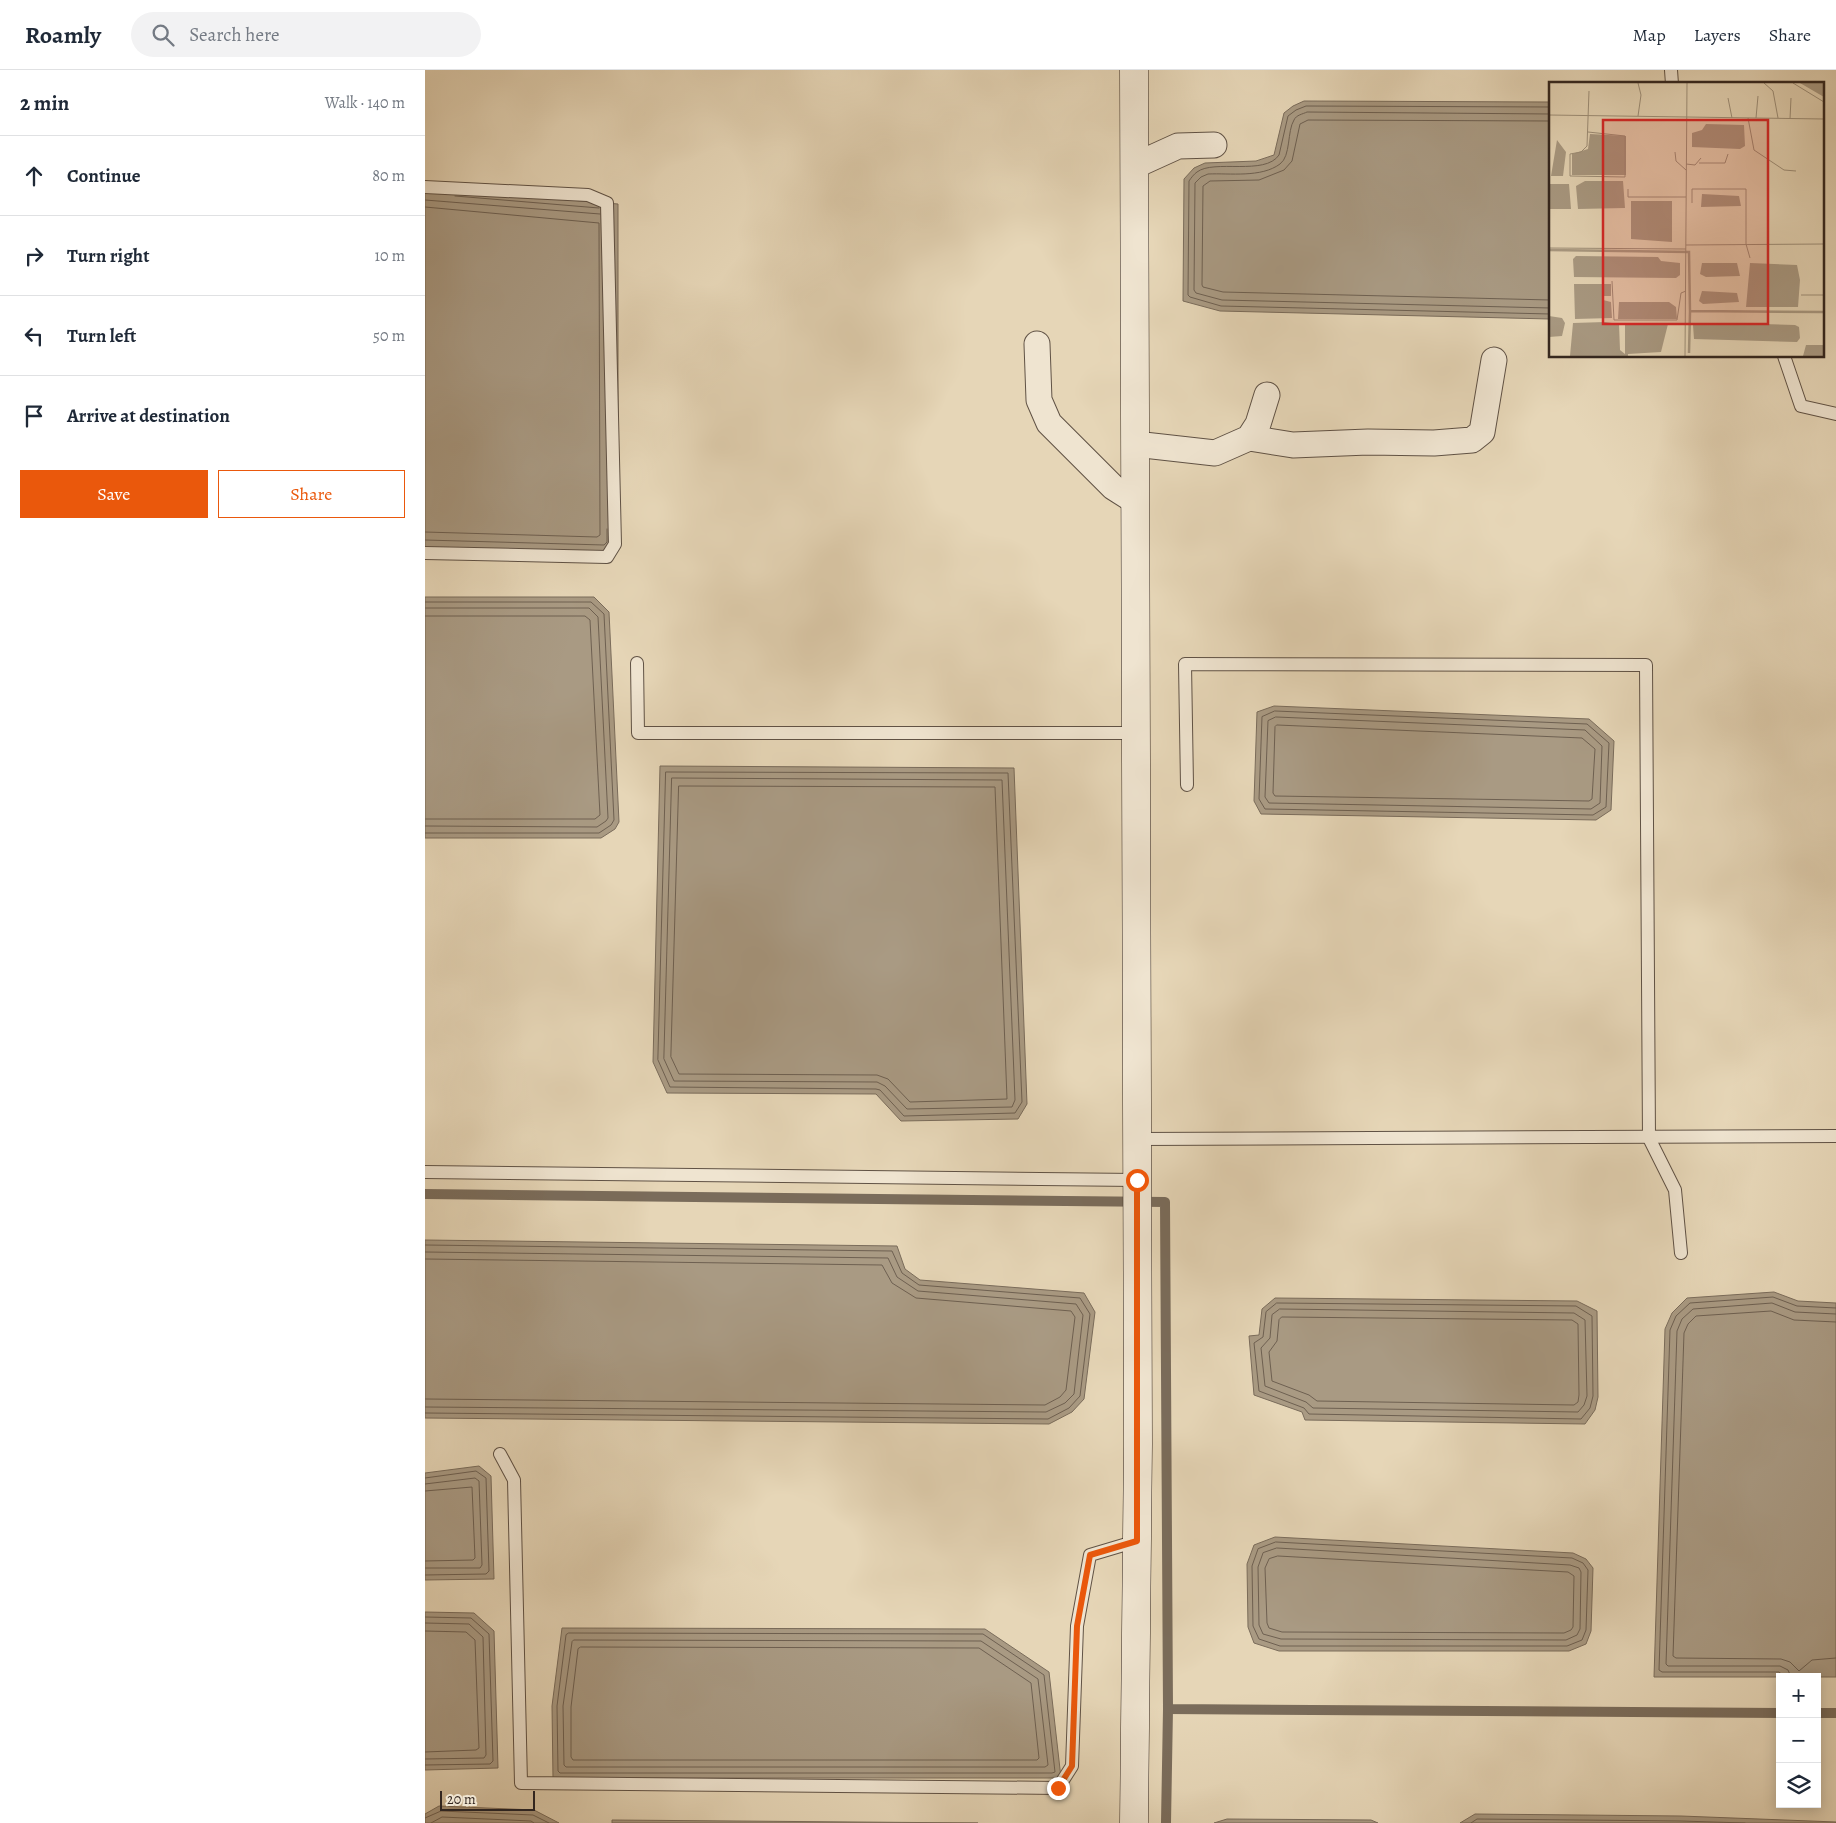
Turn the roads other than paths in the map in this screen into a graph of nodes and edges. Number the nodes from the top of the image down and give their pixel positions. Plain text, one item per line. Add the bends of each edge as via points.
1 (1133, 70) edge
2 (1214, 145) dead end
3 (1134, 166) junction
4 (425, 187) edge
5 (1037, 344) dead end
6 (1784, 358) edge
7 (1494, 360) dead end
8 (1267, 395) dead end
9 (1836, 414) edge
10 (1249, 438) junction
11 (1135, 444) junction
12 (1135, 501) junction
13 (425, 553) edge
14 (637, 663) dead end
15 (1136, 733) junction
16 (1187, 785) dead end
17 (1836, 1136) edge
18 (1649, 1138) junction
19 (1137, 1139) junction
20 (425, 1172) edge
21 (1137, 1180) junction
22 (1681, 1253) dead end
23 (500, 1454) dead end
24 (1137, 1541) junction
25 (1134, 1823) edge

1 - 3 street
2 - 3 street via 1178,146
3 - 11 street
4 - 13 lane via 588,196 607,203 615,544 607,558
5 - 12 street via 1039,400 1049,422 1113,487
6 - 9 lane via 1801,406
7 - 10 street via 1482,432 1472,440 1293,445
8 - 10 street via 1258,424
10 - 11 street via 1215,453
11 - 12 street
12 - 15 street
14 - 15 lane via 638,733
15 - 19 street
16 - 18 lane via 1185,664 1646,665
17 - 18 lane
18 - 19 lane
18 - 22 lane via 1675,1190
19 - 21 street
20 - 21 lane
21 - 24 street
23 - 24 lane via 514,1480 521,1783 1058,1788 1072,1766 1077,1626 1090,1555
24 - 25 street

